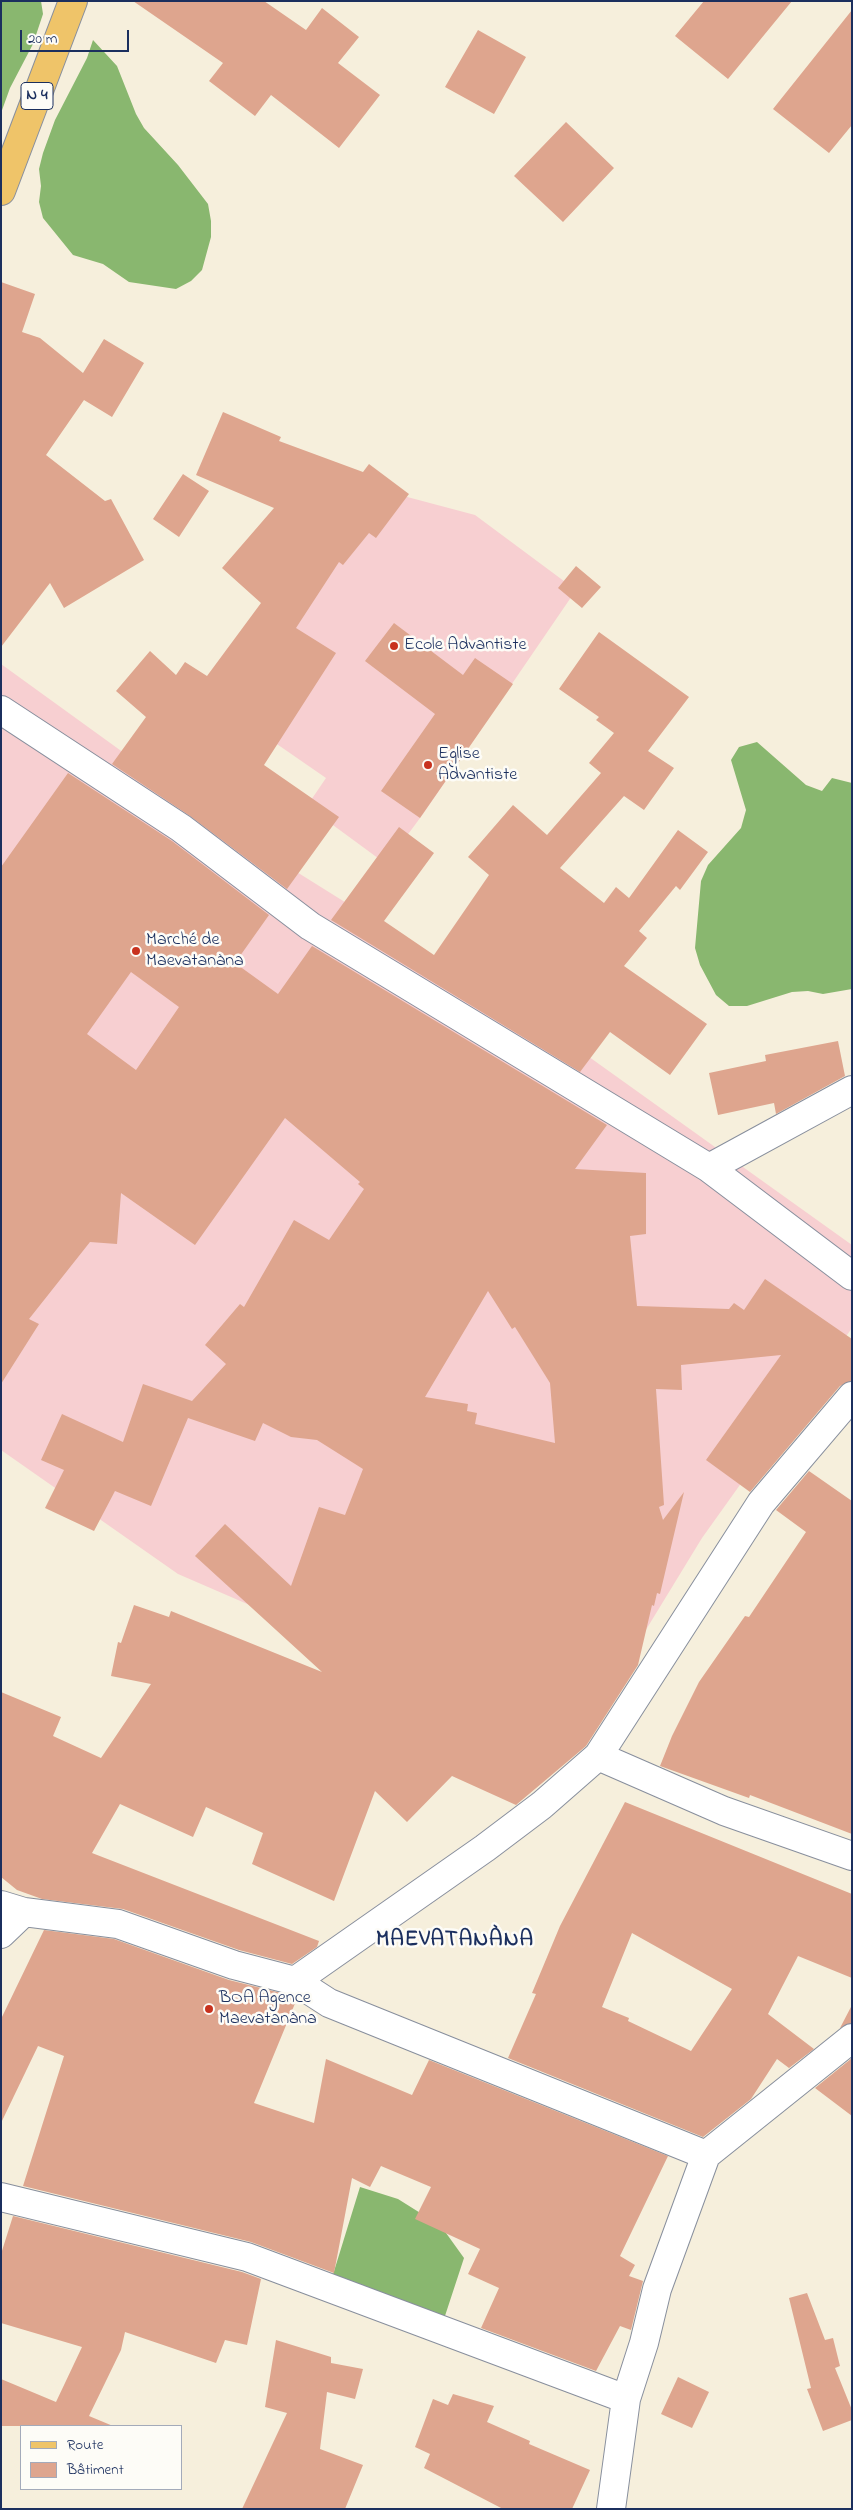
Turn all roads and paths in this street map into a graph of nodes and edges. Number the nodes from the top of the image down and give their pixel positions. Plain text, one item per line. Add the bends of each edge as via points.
1 (73, 1) edge
2 (1, 191) edge
3 (1, 710) edge
4 (852, 1090) edge
5 (709, 1168) junction
6 (852, 1276) edge
7 (852, 1396) edge
8 (598, 1756) junction
9 (852, 1856) edge
10 (13, 1908) edge
11 (1, 1934) edge
12 (295, 1980) junction
13 (852, 2038) edge
14 (706, 2155) junction
15 (1, 2197) edge
16 (626, 2399) junction
17 (611, 2509) edge

1 - 2 main road, N 4
3 - 5 street via 181,828 310,926
4 - 5 street
5 - 6 street
7 - 8 street via 762,1503
8 - 9 street via 724,1812
8 - 12 street via 542,1805 485,1848
10 - 11 street
10 - 12 street via 118,1924 234,1965
12 - 14 street via 329,2003
13 - 14 street
14 - 16 street via 657,2290
15 - 16 street via 247,2257
16 - 17 street

